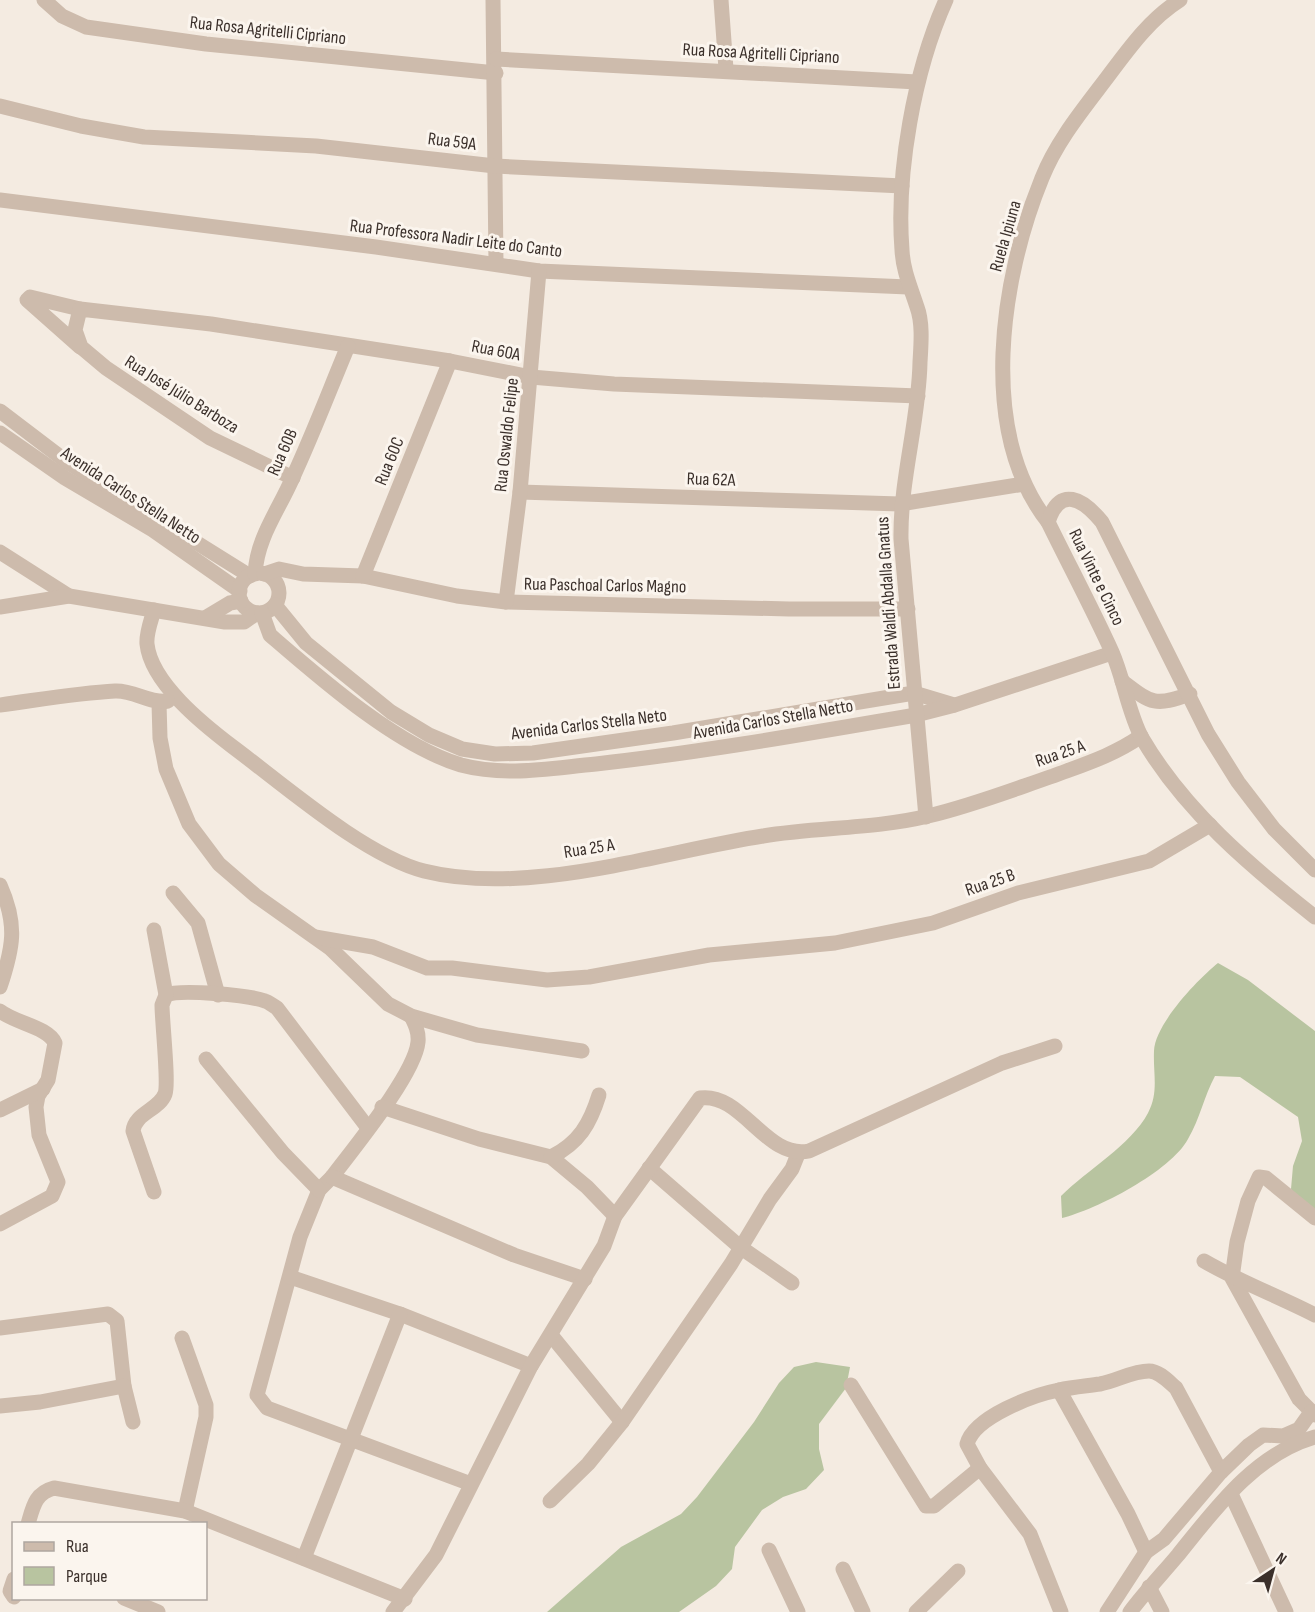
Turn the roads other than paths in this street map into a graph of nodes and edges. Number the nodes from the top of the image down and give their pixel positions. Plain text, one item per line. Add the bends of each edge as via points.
1 (44, 0) edge
2 (493, 0) edge
3 (721, 0) edge
4 (945, 0) edge
5 (1180, 0) edge
6 (496, 66) junction
7 (726, 69) junction
8 (917, 82) junction
9 (0, 106) edge
10 (495, 166) junction
11 (902, 186) junction
12 (0, 200) edge
13 (496, 264) junction
14 (539, 271) junction
15 (908, 287) junction
16 (78, 315) junction
17 (348, 346) junction
18 (81, 347) junction
19 (450, 361) junction
20 (531, 376) junction
21 (918, 396) junction
22 (0, 411) edge
23 (0, 433) edge
24 (293, 478) junction
25 (1024, 484) junction
26 (520, 492) junction
27 (900, 504) junction
28 (1048, 522) junction
29 (0, 552) edge
30 (303, 574) junction
31 (256, 575) junction
32 (363, 576) junction
33 (69, 596) junction
34 (240, 596) junction
35 (277, 600) junction
36 (506, 602) junction
37 (0, 607) edge
38 (908, 609) junction
39 (154, 610) junction
40 (260, 613) junction
41 (205, 618) junction
42 (1112, 653) junction
43 (1122, 681) junction
44 (914, 693) junction
45 (1190, 694) junction
46 (178, 700) junction
47 (159, 703) junction
48 (0, 705) edge
49 (955, 705) junction
50 (916, 715) junction
51 (1142, 736) junction
52 (926, 817) junction
53 (1210, 825) junction
54 (1315, 870) edge
55 (0, 885) edge
56 (173, 893) dead end
57 (1315, 917) edge
58 (154, 930) dead end
59 (315, 937) junction
60 (0, 987) edge
61 (166, 995) junction
62 (218, 995) junction
63 (0, 1011) edge
64 (411, 1016) junction
65 (1055, 1046) dead end
66 (582, 1051) dead end
67 (206, 1059) dead end
68 (45, 1088) junction
69 (599, 1095) dead end
70 (382, 1107) junction
71 (0, 1110) edge
72 (368, 1128) junction
73 (798, 1154) junction
74 (551, 1157) junction
75 (649, 1168) junction
76 (333, 1177) junction
77 (320, 1190) junction
78 (154, 1192) dead end
79 (615, 1216) junction
80 (1315, 1218) edge
81 (0, 1224) edge
82 (740, 1247) junction
83 (1204, 1261) dead end
84 (290, 1277) junction
85 (1232, 1278) junction
86 (585, 1279) junction
87 (792, 1283) dead end
88 (400, 1314) junction
89 (1315, 1315) edge
90 (0, 1328) edge
91 (550, 1335) junction
92 (182, 1338) dead end
93 (531, 1366) junction
94 (851, 1385) dead end
95 (124, 1386) junction
96 (1059, 1390) junction
97 (0, 1406) edge
98 (1314, 1413) edge
99 (133, 1422) dead end
100 (622, 1422) junction
101 (1315, 1437) edge
102 (352, 1440) junction
103 (980, 1468) junction
104 (1221, 1472) junction
105 (471, 1484) junction
106 (1231, 1494) junction
107 (550, 1501) dead end
108 (185, 1511) junction
109 (29, 1522) edge
110 (769, 1550) dead end
111 (1146, 1552) junction
112 (304, 1558) junction
113 (843, 1569) dead end
114 (958, 1571) dead end
115 (1149, 1587) junction
116 (405, 1599) junction
117 (127, 1600) edge
118 (158, 1612) edge
119 (393, 1612) edge
120 (798, 1612) edge
121 (863, 1612) edge
122 (916, 1612) edge
123 (1061, 1612) edge
124 (1107, 1612) edge
125 (1130, 1612) edge
126 (1162, 1612) edge
127 (1286, 1612) edge

1 - 6 street, Rua Rosa Agritelli Cipriano via 62,16 86,27 206,44
2 - 6 street
3 - 7 street
4 - 8 street, Estrada Waldi Abdalla Gnatus
5 - 25 street, Ruela Ipiuna via 1143,30 1074,122 1042,177 1019,251 1007,306 1004,349 1007,424
6 - 7 street, Rua Rosa Agritelli Cipriano
6 - 10 street
7 - 8 street, Rua Rosa Agritelli Cipriano
8 - 11 street, Estrada Waldi Abdalla Gnatus
9 - 10 street, Rua 59A via 144,137 316,146
10 - 11 street, Rua 59A
10 - 13 street
11 - 15 street, Estrada Waldi Abdalla Gnatus via 902,251
12 - 13 street, Rua Professora Nadir Leite do Canto
13 - 14 street, Rua Professora Nadir Leite do Canto
14 - 15 street, Rua Professora Nadir Leite do Canto
14 - 20 street, Rua Oswaldo Felipe
15 - 21 street, Estrada Waldi Abdalla Gnatus via 918,309 921,339
16 - 17 street, Rua 60A via 212,324
16 - 18 street via 75,330
16 - 18 street, Rua José Júlio Barboza via 30,297 27,300
17 - 19 street, Rua 60A
17 - 24 street, Rua 60B
18 - 24 street, Rua José Júlio Barboza via 105,368 210,438
19 - 20 street, Rua 60A
19 - 32 street, Rua 60C
20 - 21 street, Rua 60A via 614,384
20 - 26 street, Rua Oswaldo Felipe
21 - 27 street, Estrada Waldi Abdalla Gnatus
22 - 31 street via 67,462
23 - 34 street, Avenida Carlos Stella Netto via 65,478 153,530
24 - 31 street, Rua 60B via 262,536
25 - 27 street, Rua 62A
25 - 28 street, Ruela Ipiuna
26 - 27 street, Rua 62A
26 - 36 street, Rua Oswaldo Felipe
27 - 38 street, Estrada Waldi Abdalla Gnatus
28 - 42 street, Rua Vinte e Cinco
28 - 45 street, Rua Vinte e Cinco via 1053,507 1062,500 1076,499 1088,504 1102,522
29 - 33 street
30 - 31 street, Rua Paschoal Carlos Magno via 279,569
30 - 32 street, Rua Paschoal Carlos Magno
30 - 35 street
31 - 34 street
31 - 35 street via 274,580
32 - 36 street, Rua Paschoal Carlos Magno
33 - 37 street
33 - 39 street
34 - 40 street via 248,609
34 - 41 street
35 - 40 street
35 - 44 street, Avenida Carlos Stella Neto via 306,643 391,712 462,749 495,754 533,753 673,733
36 - 38 street, Rua Paschoal Carlos Magno
38 - 44 street, Estrada Waldi Abdalla Gnatus
39 - 41 street
39 - 46 street, Rua 25 A via 147,642 149,655
40 - 41 street via 244,622
40 - 50 street, Avenida Carlos Stella Netto via 270,635 388,729 460,765 503,773 678,755
42 - 43 street, Rua Vinte e Cinco
42 - 49 street
43 - 45 street via 1157,703
43 - 51 street, Rua Vinte e Cinco
44 - 49 street, Avenida Carlos Stella Neto
44 - 50 street, Estrada Waldi Abdalla Gnatus
45 - 54 street, Rua Vinte e Cinco via 1208,734 1238,782 1274,829
46 - 47 street
46 - 52 street, Rua 25 A via 220,737 372,847 403,865 447,875 492,880 539,876 761,836
47 - 48 street via 137,693 116,691
47 - 59 street via 166,769 189,824 219,864
49 - 50 street
50 - 52 street, Estrada Waldi Abdalla Gnatus
51 - 52 street, Rua 25 A via 1107,757
51 - 53 street, Rua Vinte e Cinco
53 - 57 street, Rua Vinte e Cinco
53 - 59 street, Rua 25 B via 1149,861 1018,892 933,923 835,943 710,955 589,977 548,980 428,968 373,947
55 - 60 street via 14,935
56 - 62 street via 198,923
58 - 61 street
59 - 64 street via 388,1004
61 - 62 street via 176,991
61 - 78 street via 162,1005 165,1095 138,1120 133,1131
62 - 72 street via 264,1000 277,1008
63 - 68 street via 52,1036 54,1052
64 - 66 street via 477,1035
64 - 70 street via 418,1044 408,1070
65 - 73 street via 1002,1063
67 - 77 street via 283,1153
68 - 71 street
68 - 81 street via 38,1096 36,1120 57,1188 52,1196
69 - 74 street via 586,1130 569,1148
70 - 72 street
70 - 74 street via 479,1139
72 - 76 street
73 - 75 street via 710,1096 700,1098 692,1106
73 - 82 street
74 - 79 street via 587,1186
75 - 79 street
75 - 82 street
76 - 77 street
76 - 86 street via 514,1255
77 - 84 street via 300,1236
79 - 86 street
80 - 85 street via 1266,1178 1259,1177 1237,1242
82 - 87 street
82 - 100 street
83 - 85 street
84 - 88 street
84 - 102 street via 257,1395 267,1408
85 - 89 street
85 - 98 street via 1299,1399
86 - 91 street
88 - 93 street
88 - 102 street
90 - 95 street via 114,1316
91 - 93 street
91 - 100 street
92 - 108 street via 206,1405
93 - 105 street
94 - 103 street via 926,1506 934,1506
95 - 97 street
95 - 99 street
96 - 103 street via 1023,1400 973,1431 967,1444
96 - 104 street via 1102,1384 1152,1370 1176,1388
96 - 111 street
98 - 104 street via 1299,1429 1283,1436 1263,1435
100 - 107 street via 588,1464
101 - 106 street via 1277,1452
102 - 105 street
102 - 112 street
103 - 123 street via 1030,1534
104 - 111 street via 1164,1539
105 - 116 street via 436,1555
106 - 115 street
106 - 127 street
108 - 109 street via 54,1488 34,1501
108 - 112 street
110 - 120 street
111 - 124 street
112 - 116 street
113 - 121 street
114 - 122 street
115 - 125 street
115 - 126 street
116 - 119 street
117 - 118 street

